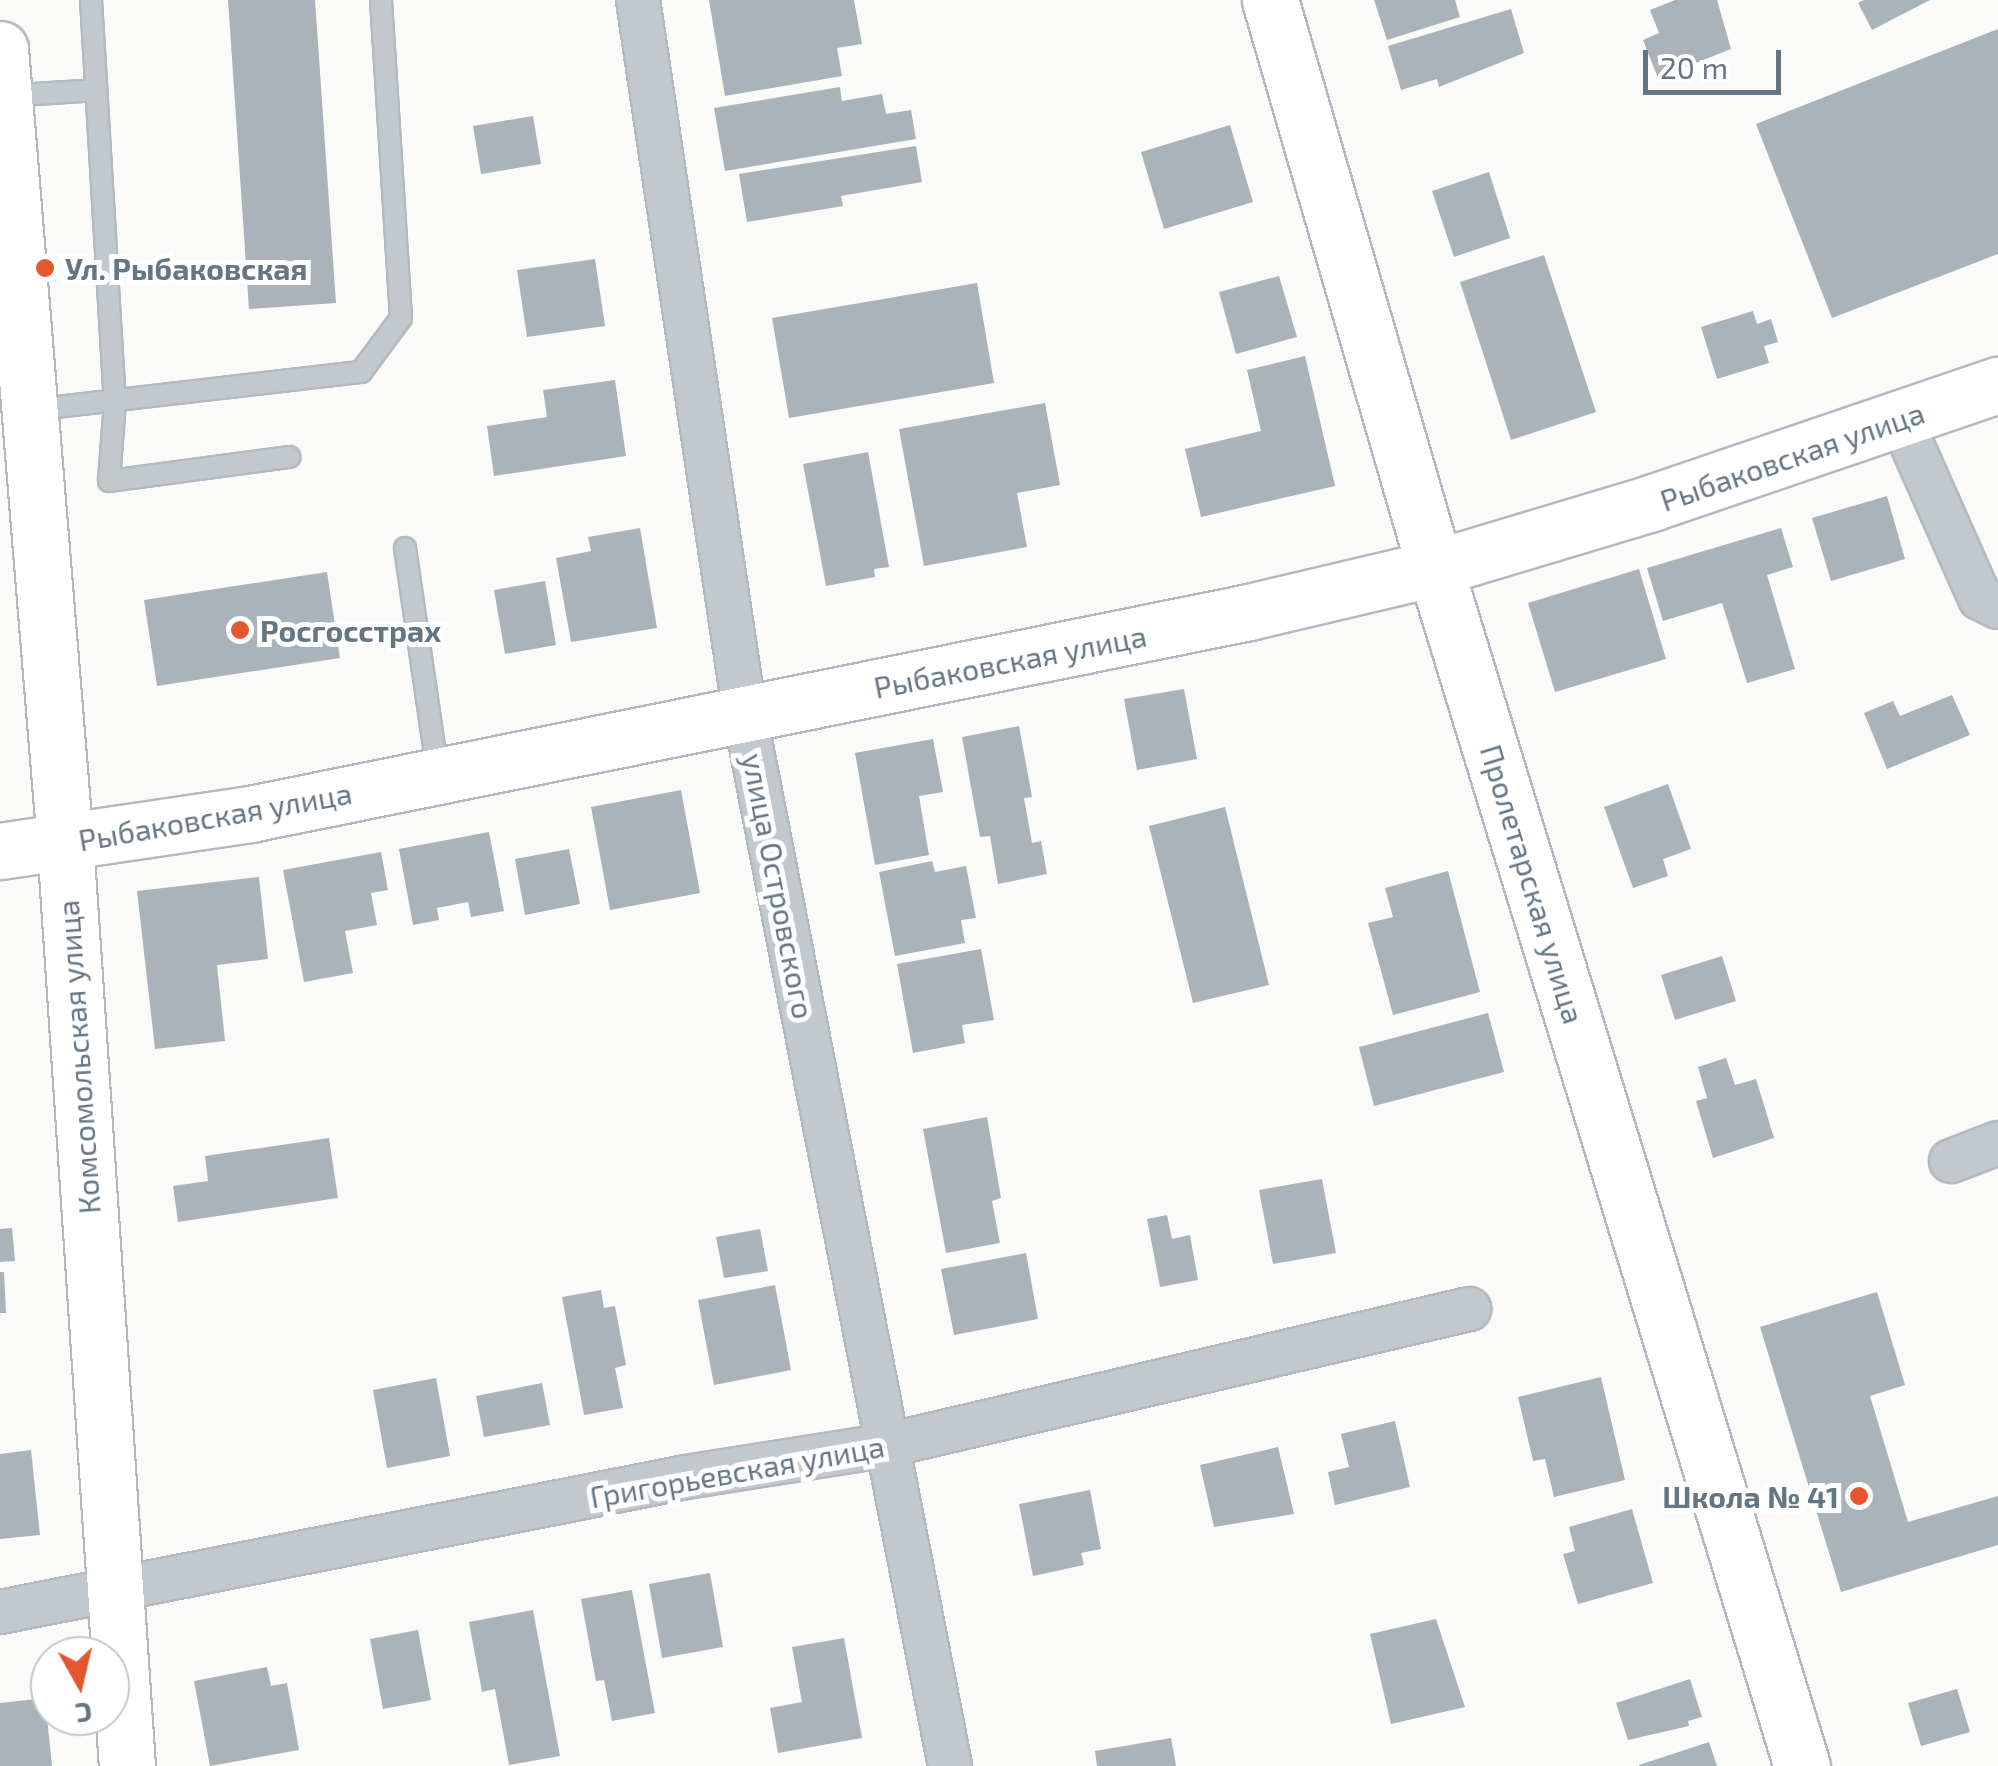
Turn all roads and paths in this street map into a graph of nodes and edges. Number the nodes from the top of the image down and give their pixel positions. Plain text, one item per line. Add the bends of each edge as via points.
1 (91, 0) edge
2 (381, 0) edge
3 (638, 0) edge
4 (1270, 0) edge
5 (1, 72) edge
6 (96, 90) junction
7 (1998, 385) edge
8 (115, 401) junction
9 (30, 410) junction
10 (1901, 420) junction
11 (289, 456) dead end
12 (405, 548) dead end
13 (1434, 568) junction
14 (1998, 608) edge
15 (746, 715) junction
16 (438, 775) junction
17 (64, 843) junction
18 (0, 850) edge
19 (1998, 1143) edge
20 (1951, 1161) dead end
21 (1469, 1308) dead end
22 (888, 1445) junction
23 (113, 1595) junction
24 (0, 1612) edge
25 (127, 1766) edge
26 (950, 1766) edge
27 (1802, 1766) edge

1 - 6 lane
2 - 8 lane via 401,318 361,372
3 - 15 street, улица Островского
4 - 13 main road, Пролетарская улица
5 - 6 lane
5 - 9 main road, Комсомольская улица
6 - 8 lane
7 - 10 main road, Рыбаковская улица
8 - 9 lane
8 - 11 lane via 109,481
9 - 17 main road, Комсомольская улица
10 - 13 main road, Рыбаковская улица
10 - 14 street via 1980,598
12 - 16 lane
13 - 15 main road, Рыбаковская улица
13 - 27 main road, Пролетарская улица
15 - 16 main road, Рыбаковская улица
15 - 22 street, улица Островского
16 - 17 main road, Рыбаковская улица
17 - 18 main road, Рыбаковская улица
17 - 23 main road, Комсомольская улица
19 - 20 street
21 - 22 street, Григорьевская улица
22 - 23 street, Григорьевская улица via 686,1477
22 - 26 street, улица Островского
23 - 24 street, Григорьевская улица
23 - 25 main road, Комсомольская улица

